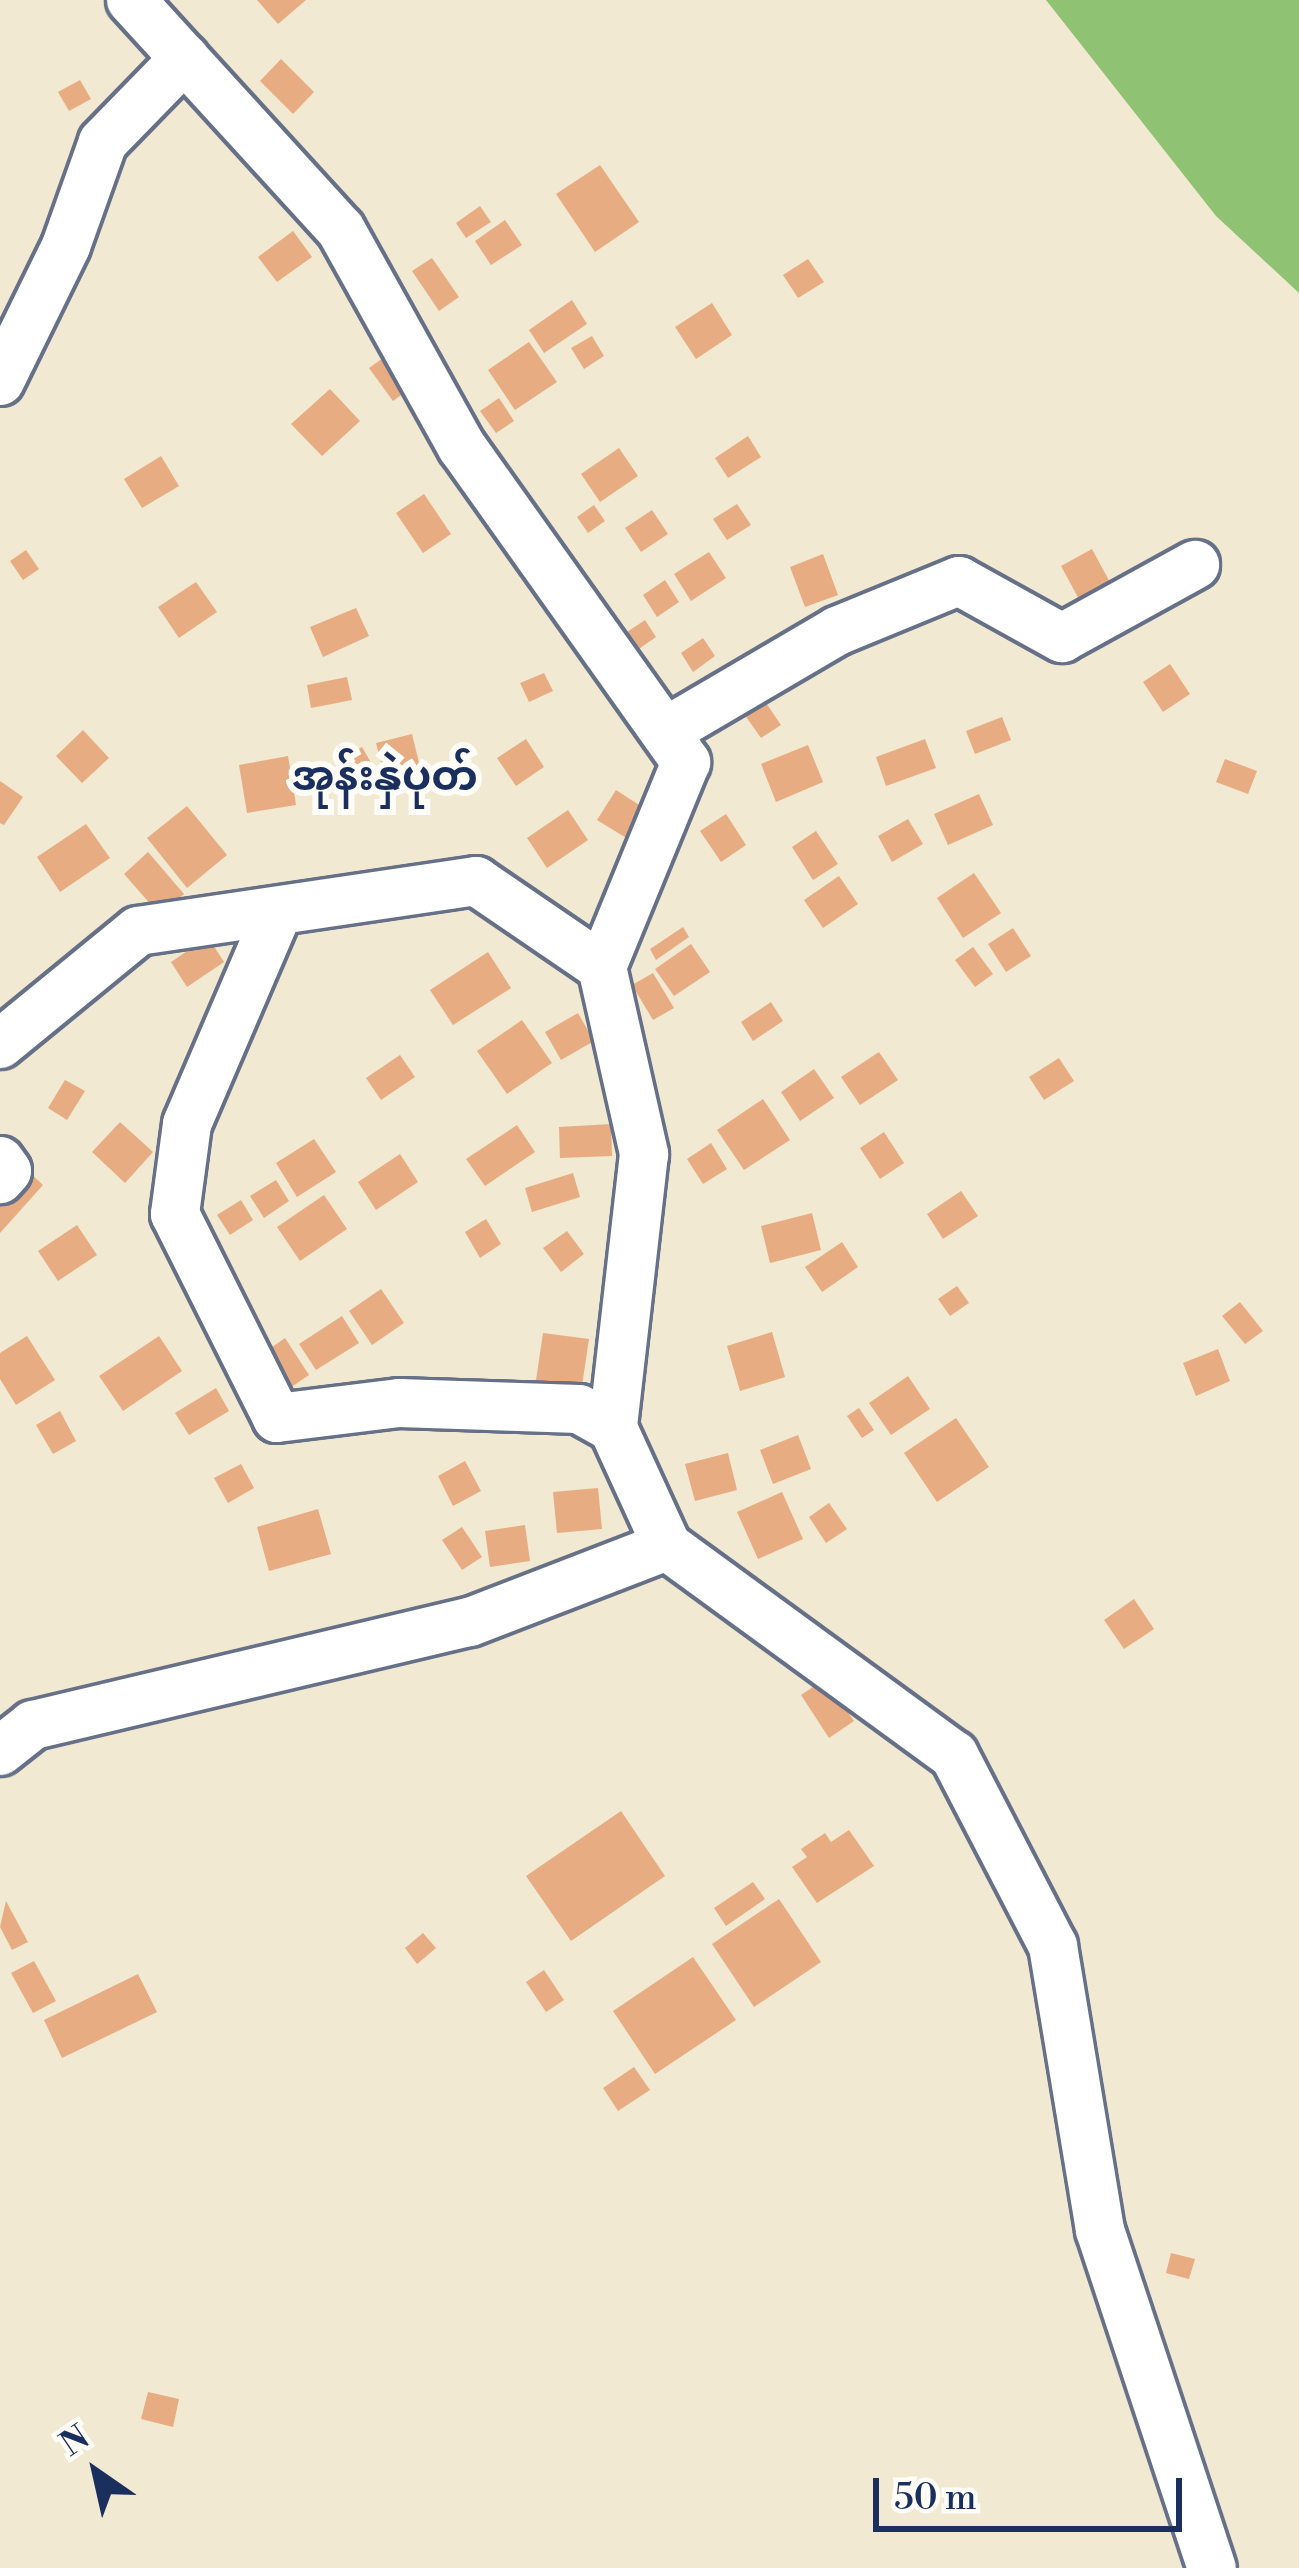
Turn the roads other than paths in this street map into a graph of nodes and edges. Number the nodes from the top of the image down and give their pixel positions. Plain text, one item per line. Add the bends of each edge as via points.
1 (131, 0) edge
2 (185, 58) junction
3 (0, 381) edge
4 (1196, 565) dead end
5 (664, 732) junction
6 (277, 914) junction
7 (602, 967) junction
8 (0, 1044) edge
9 (0, 1161) edge
10 (0, 1179) edge
11 (613, 1428) junction
12 (667, 1546) junction
13 (0, 1751) edge
14 (1212, 2568) edge

1 - 2 street
2 - 3 street via 103,142 66,246
2 - 5 street via 341,230 462,447
4 - 5 street via 1062,638 959,581 837,631
5 - 7 street via 686,762
6 - 7 street via 476,881
6 - 8 street via 138,932
6 - 11 street via 187,1124 176,1214 277,1418 399,1403 579,1408
7 - 11 street via 644,1154
9 - 10 street via 7,1171
11 - 12 street
12 - 13 street via 470,1622 33,1725
12 - 14 street via 954,1755 1053,1946 1100,2230

